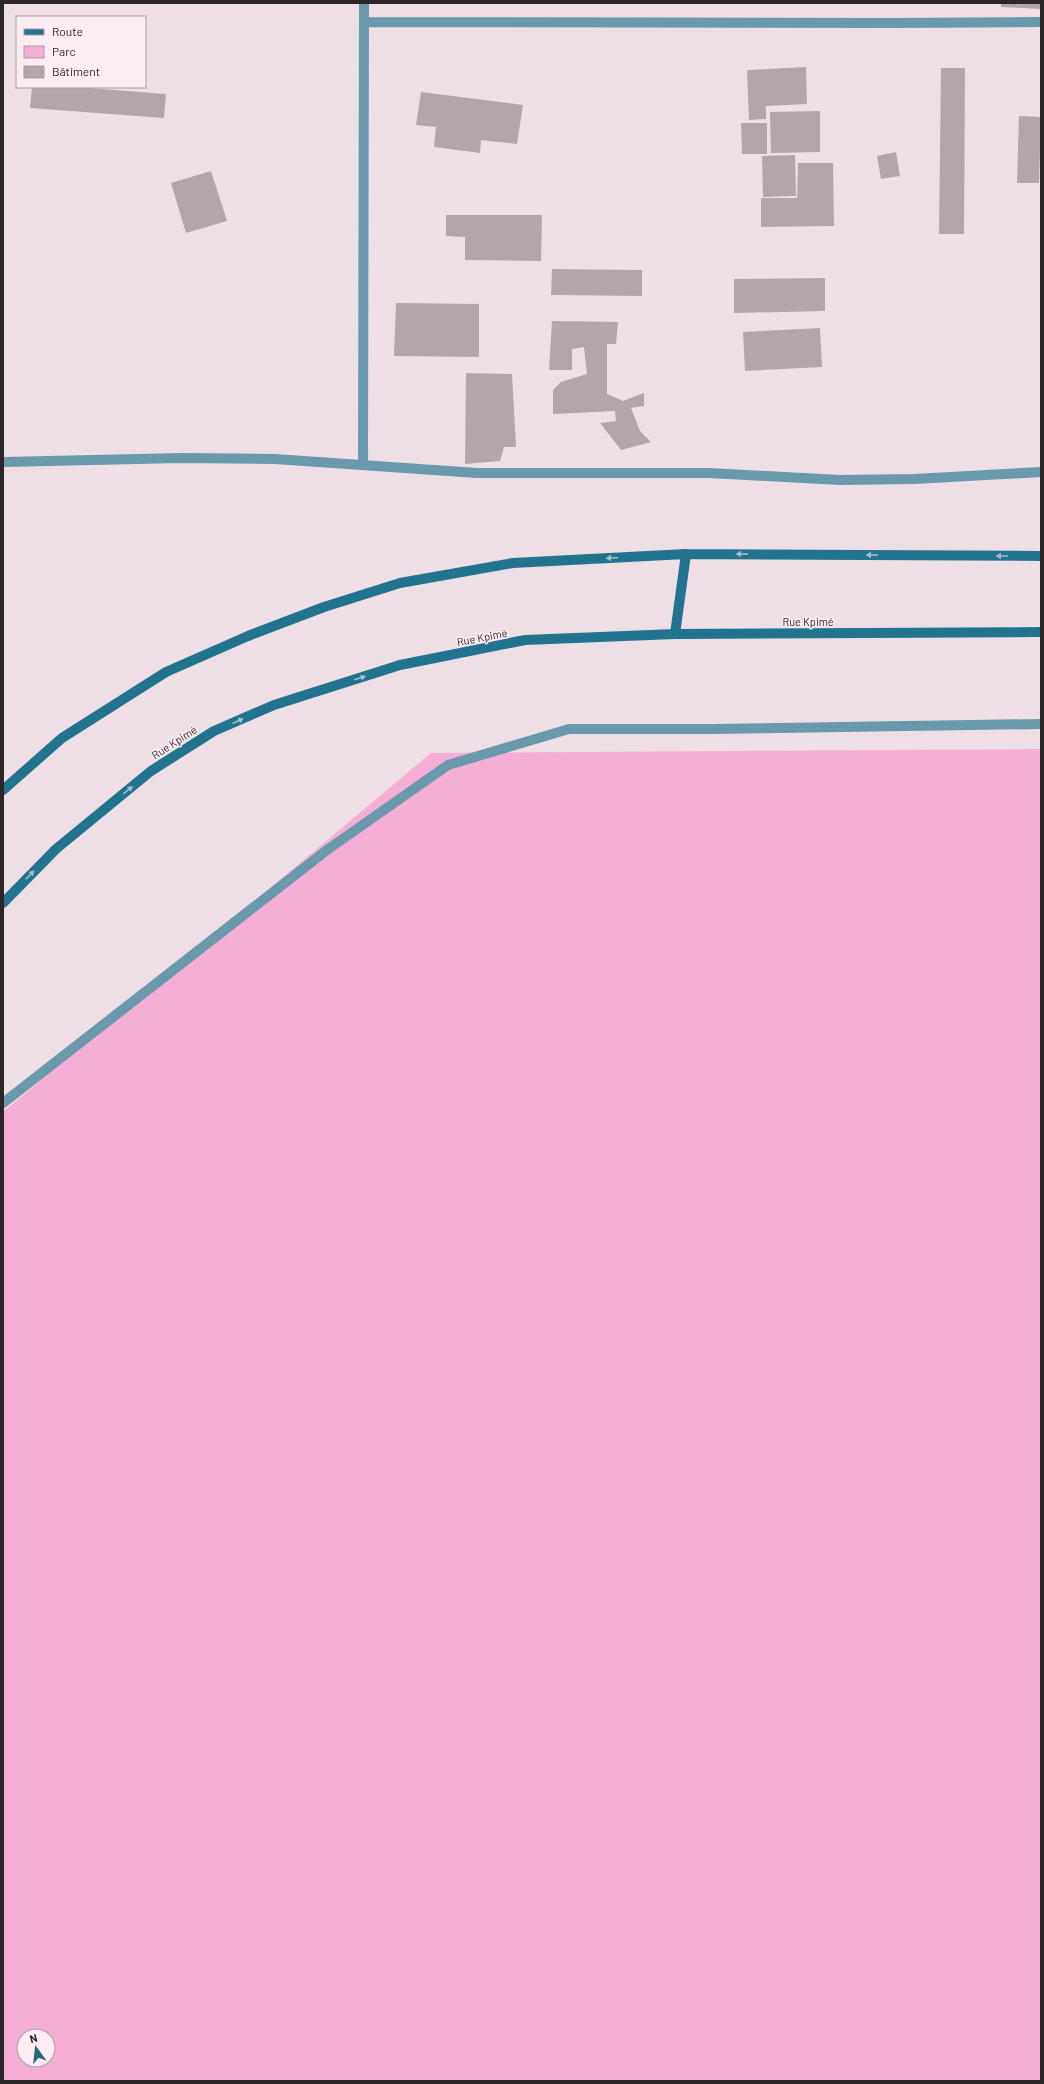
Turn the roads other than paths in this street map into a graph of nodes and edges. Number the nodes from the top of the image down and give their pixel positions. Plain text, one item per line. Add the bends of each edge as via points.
1 (364, 3) edge
2 (364, 22) junction
3 (1041, 22) edge
4 (3, 462) edge
5 (363, 464) junction
6 (1041, 472) edge
7 (686, 554) junction
8 (1041, 556) edge
9 (1041, 632) edge
10 (676, 634) junction
11 (1041, 724) edge
12 (3, 790) edge
13 (3, 903) edge
14 (3, 1103) edge

1 - 2 street
2 - 3 street
2 - 5 street
4 - 5 street via 275,459
5 - 6 street via 477,473 709,473 840,480
8 -> 7 main road
7 - 10 main road
7 -> 12 main road via 513,563 400,583 324,607 248,636 166,672 62,738
9 - 10 main road, Rue Kpimé
13 -> 10 main road, Rue Kpimé via 56,849 151,771 214,731 274,705 400,665 525,640
11 - 14 street via 569,729 448,765 326,850

